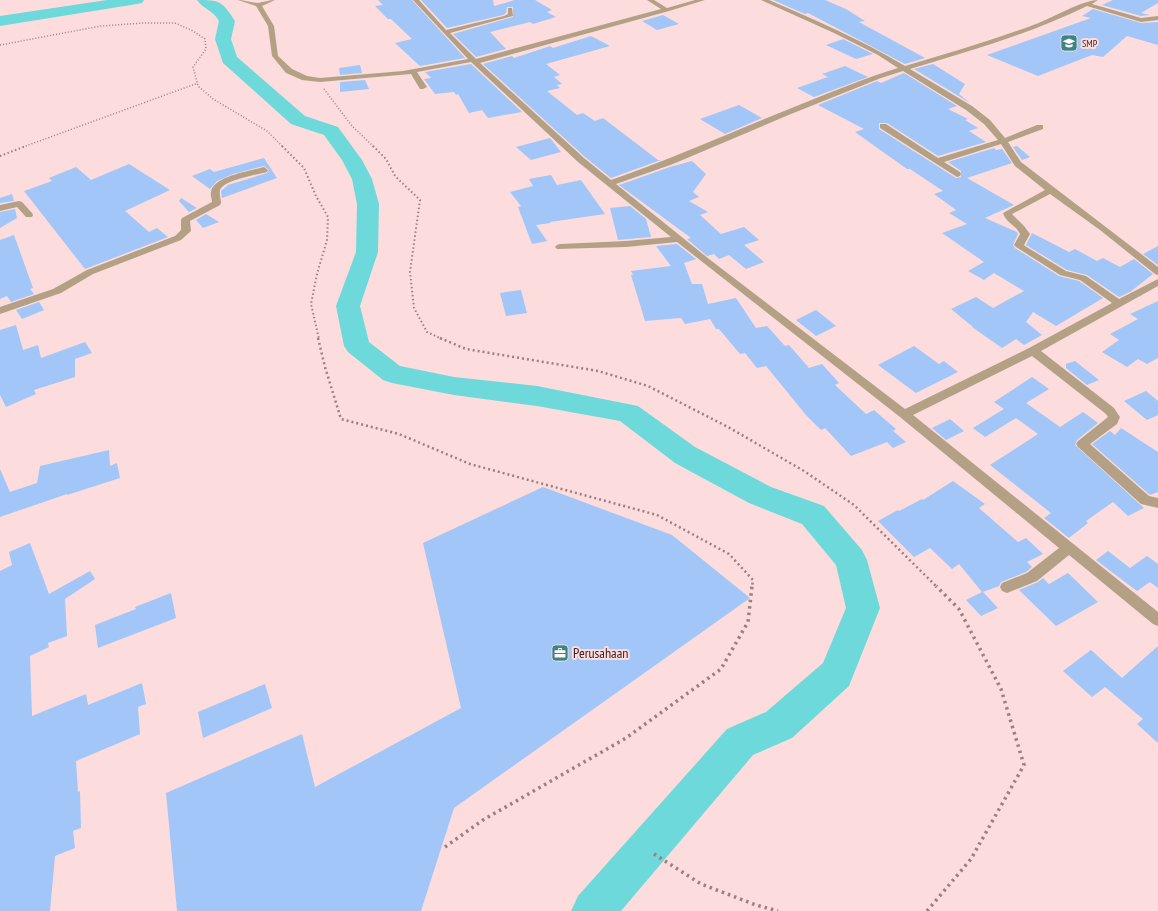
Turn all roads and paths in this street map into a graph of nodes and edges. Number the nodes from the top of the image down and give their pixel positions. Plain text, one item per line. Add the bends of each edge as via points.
1 (272, 0) edge
2 (416, 0) edge
3 (650, 0) edge
4 (702, 0) edge
5 (764, 0) edge
6 (1095, 0) edge
7 (244, 1) edge
8 (1087, 4) junction
9 (258, 5) junction
10 (510, 9) dead end
11 (667, 10) junction
12 (1158, 18) edge
13 (445, 32) junction
14 (0, 44) edge
15 (473, 61) junction
16 (904, 68) junction
17 (413, 71) junction
18 (318, 80) junction
19 (198, 83) junction
20 (423, 87) dead end
21 (883, 126) dead end
22 (1040, 127) dead end
23 (1003, 141) junction
24 (0, 156) edge
25 (937, 161) junction
26 (264, 170) dead end
27 (957, 174) dead end
28 (610, 183) junction
29 (1051, 190) junction
30 (0, 208) edge
31 (29, 215) dead end
32 (679, 239) junction
33 (560, 247) dead end
34 (1158, 272) edge
35 (1158, 282) edge
36 (1118, 303) junction
37 (0, 311) edge
38 (1033, 351) junction
39 (904, 414) junction
40 (1158, 503) edge
41 (1069, 547) junction
42 (1006, 587) dead end
43 (1158, 620) edge
44 (444, 847) dead end
45 (654, 854) dead end
46 (778, 911) edge
47 (927, 911) edge

1 - 9 street
2 - 13 street
3 - 11 street
4 - 11 street
5 - 16 street via 836,32
6 - 8 street
7 - 9 street
8 - 12 street via 1141,20
8 - 16 street via 1056,19 995,42
9 - 18 street via 271,26 275,56 289,71
10 - 13 street via 511,15 506,17
11 - 15 street
13 - 15 street
14 - 19 path via 101,26 175,23 205,39 206,49 193,67
15 - 17 street
15 - 28 street via 581,160
16 - 23 street via 978,114
16 - 28 street via 839,90 670,162
17 - 18 street
17 - 20 street
18 - 47 path via 352,126 386,159 395,176 420,200 410,272 414,308 427,332 466,349 598,371 648,386 728,427 804,471 854,505 959,609 1001,689 1024,765 971,859
19 - 24 path
19 - 44 path via 198,86 214,99 267,131 304,168 328,217 327,240 316,274 311,304 325,367 341,420 399,434 470,464 657,514 729,554 753,580 748,622 722,669 626,738 482,820
21 - 25 street
22 - 23 street
23 - 25 street
23 - 29 street via 1018,164
25 - 27 street
26 - 37 street via 219,184 215,192 217,203 185,220 186,231 178,238 90,272 57,291
28 - 32 street
29 - 34 street
29 - 36 street via 1007,213 1008,218 1023,229 1025,234 1019,244 1063,272 1082,278
30 - 31 street via 19,204
32 - 33 street
32 - 39 street
35 - 36 street
36 - 38 street
38 - 39 street
38 - 40 street via 1110,411 1114,417 1113,421 1082,444 1145,500
39 - 41 street
41 - 42 street via 1032,577
41 - 43 street
45 - 46 path via 701,884

